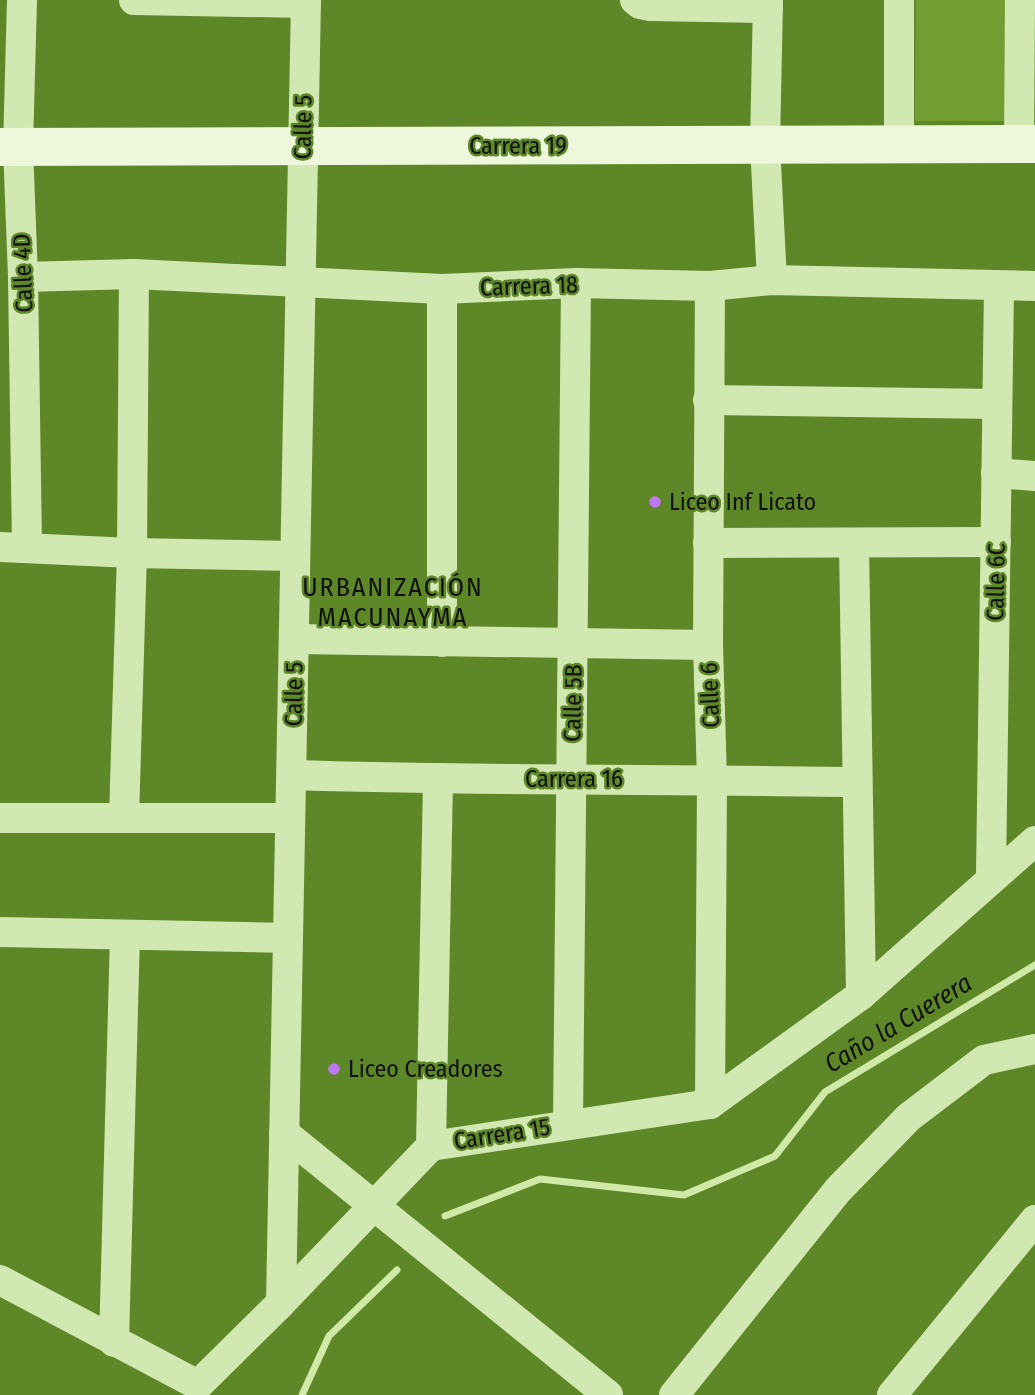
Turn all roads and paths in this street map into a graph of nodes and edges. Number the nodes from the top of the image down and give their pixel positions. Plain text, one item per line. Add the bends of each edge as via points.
1 (22, 0) edge
2 (134, 0) edge
3 (635, 0) edge
4 (899, 0) edge
5 (1020, 0) edge
6 (306, 2) edge
7 (768, 4) edge
8 (898, 144) junction
9 (1027, 144) edge
10 (765, 145) junction
11 (303, 146) junction
12 (9, 147) edge
13 (134, 274) junction
14 (23, 277) junction
15 (772, 280) junction
16 (299, 281) junction
17 (576, 283) junction
18 (710, 286) junction
19 (999, 286) junction
20 (1035, 286) edge
21 (442, 289) junction
22 (708, 400) junction
23 (996, 404) junction
24 (996, 473) junction
25 (1035, 476) edge
26 (996, 542) junction
27 (708, 543) junction
28 (854, 543) junction
29 (14, 547) edge
30 (132, 553) junction
31 (294, 556) junction
32 (295, 639) junction
33 (442, 642) junction
34 (574, 642) junction
35 (708, 645) junction
36 (292, 775) junction
37 (438, 779) junction
38 (571, 779) junction
39 (712, 780) junction
40 (856, 782) junction
41 (0, 818) edge
42 (124, 818) junction
43 (290, 818) junction
44 (1035, 841) edge
45 (991, 877) junction
46 (0, 932) edge
47 (125, 935) junction
48 (288, 938) junction
49 (861, 995) junction
50 (1035, 1049) edge
51 (710, 1104) junction
52 (568, 1124) junction
53 (284, 1133) junction
54 (431, 1146) junction
55 (374, 1206) junction
56 (1035, 1221) edge
57 (0, 1280) edge
58 (281, 1303) junction
59 (114, 1342) junction
60 (606, 1394) edge
61 (674, 1395) edge
62 (892, 1395) edge

1 - 12 street, Calle 4D
2 - 6 street
3 - 7 street via 650,6
4 - 8 street
5 - 9 street
6 - 11 street, Calle 5
7 - 10 street
8 - 9 street, Carrera 19
8 - 10 street, Carrera 19
10 - 11 street, Carrera 19
10 - 15 street
11 - 12 street, Carrera 19
11 - 16 street, Calle 5
12 - 14 street, Calle 4D
13 - 14 street, Carrera 18
13 - 16 street, Carrera 18
13 - 30 street
14 - 29 street, Calle 4D
15 - 18 street, Carrera 18
15 - 19 street, Carrera 18
16 - 21 street, Carrera 18
16 - 31 street, Calle 5
17 - 18 street, Carrera 18
17 - 21 street, Carrera 18
17 - 34 street, Calle 5B
18 - 22 street, Calle 6
19 - 20 street, Carrera 18
19 - 23 street, Calle 6C
21 - 33 street
22 - 23 street
22 - 27 street, Calle 6
23 - 24 street, Calle 6C
24 - 25 street
24 - 26 street, Calle 6C
26 - 28 street
26 - 45 street, Calle 6C
27 - 28 street
27 - 35 street, Calle 6
28 - 40 street
29 - 30 street
30 - 31 street
30 - 42 street
31 - 32 street, Calle 5
32 - 33 street
32 - 36 street, Calle 5
33 - 34 street
34 - 35 street
34 - 38 street, Calle 5B
35 - 39 street, Calle 6
36 - 37 street, Carrera 16
36 - 43 street, Calle 5
37 - 38 street, Carrera 16
37 - 54 street
38 - 39 street, Carrera 16
38 - 52 street, Calle 5B
39 - 40 street, Carrera 16
39 - 51 street, Calle 6
40 - 49 street
41 - 42 street
42 - 43 street
43 - 48 street, Calle 5
44 - 45 street, Carrera 15
45 - 49 street, Carrera 15
46 - 47 street
47 - 48 street
47 - 59 street
48 - 53 street, Calle 5
49 - 51 street, Carrera 15
50 - 61 street via 985,1060 909,1117 838,1190
51 - 52 street, Carrera 15
52 - 54 street, Carrera 15
53 - 55 street
53 - 58 street, Calle 5
54 - 55 street, Carrera 15
55 - 58 street, Carrera 15
55 - 60 street
56 - 62 street
57 - 59 street, Carrera 15
58 - 59 street, Carrera 15 via 198,1385

